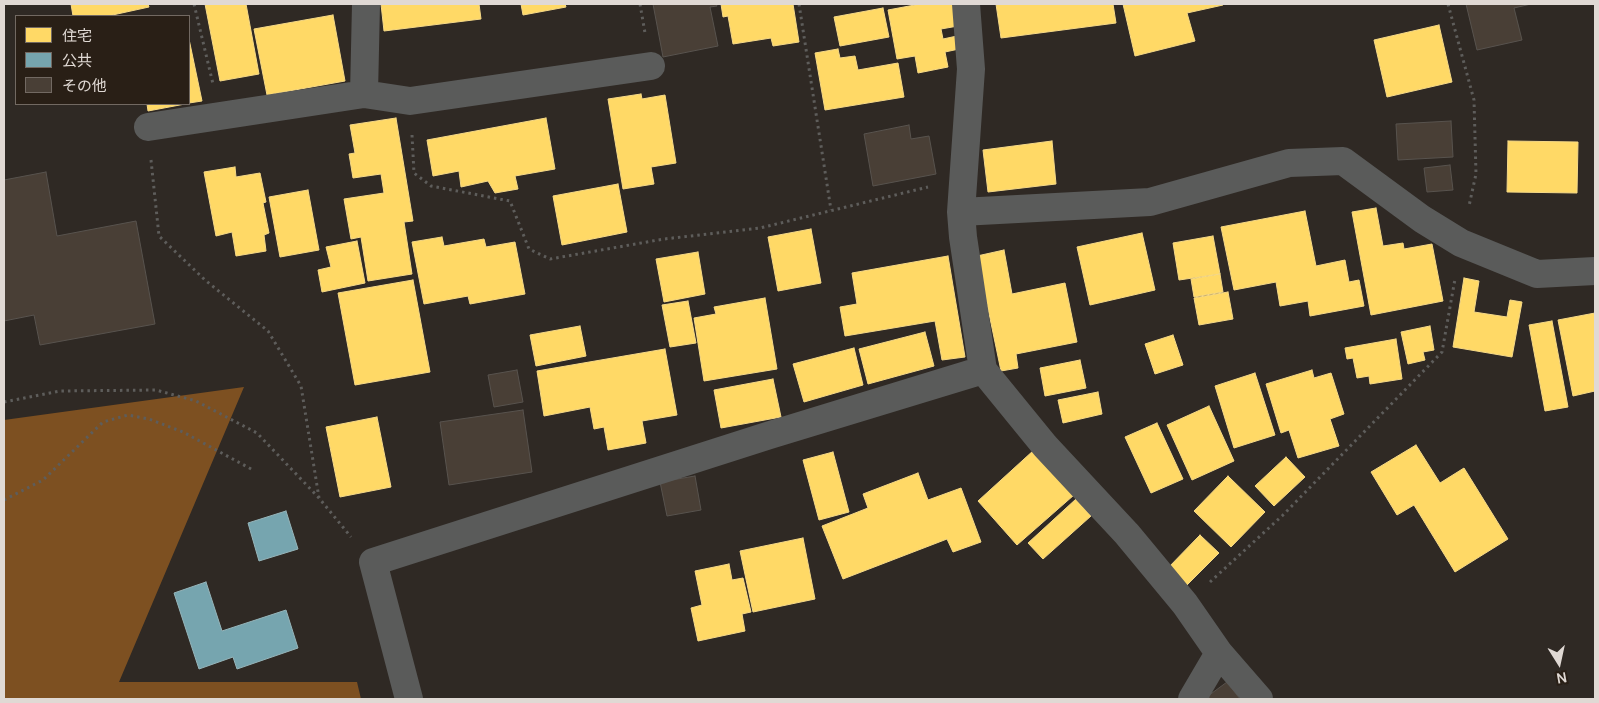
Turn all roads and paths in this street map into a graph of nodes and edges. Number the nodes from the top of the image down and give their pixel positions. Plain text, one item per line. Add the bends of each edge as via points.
1 (194, 4) edge
2 (366, 4) edge
3 (799, 4) edge
4 (966, 4) edge
5 (1448, 4) edge
6 (651, 66) dead end
7 (364, 94) junction
8 (410, 101) junction
9 (220, 116) junction
10 (148, 127) joint
11 (963, 179) junction
12 (831, 210) junction
13 (961, 212) junction
14 (1461, 242) junction
15 (1595, 271) edge
16 (983, 370) junction
17 (4, 402) edge
18 (253, 470) dead end
19 (319, 498) junction
20 (4, 500) edge
21 (373, 562) junction
22 (1185, 604) junction
23 (1219, 653) junction
24 (409, 699) edge
25 (1192, 699) edge
26 (1258, 699) edge

1 - 9 path
2 - 7 street
3 - 12 path
4 - 11 street via 971,69
5 - 14 path via 1474,100 1476,174
6 - 8 street
7 - 8 street
7 - 9 street
8 - 12 path via 414,173 431,186 510,202 529,249 550,259 664,239 760,228
9 - 10 street
10 - 19 path via 159,236 205,280 268,330 301,386
11 - 12 path
11 - 13 street
13 - 14 street via 1150,202 1289,162 1343,161 1422,219
13 - 16 street
14 - 15 street via 1537,274
14 - 22 path via 1442,352 1283,515
16 - 21 street
16 - 22 street via 1045,446 1127,534
17 - 19 path via 60,391 147,390 196,401 257,434
18 - 20 path via 183,432 128,415 104,422 43,480
19 - 21 path
21 - 24 street
22 - 23 street
23 - 25 street
23 - 26 street

